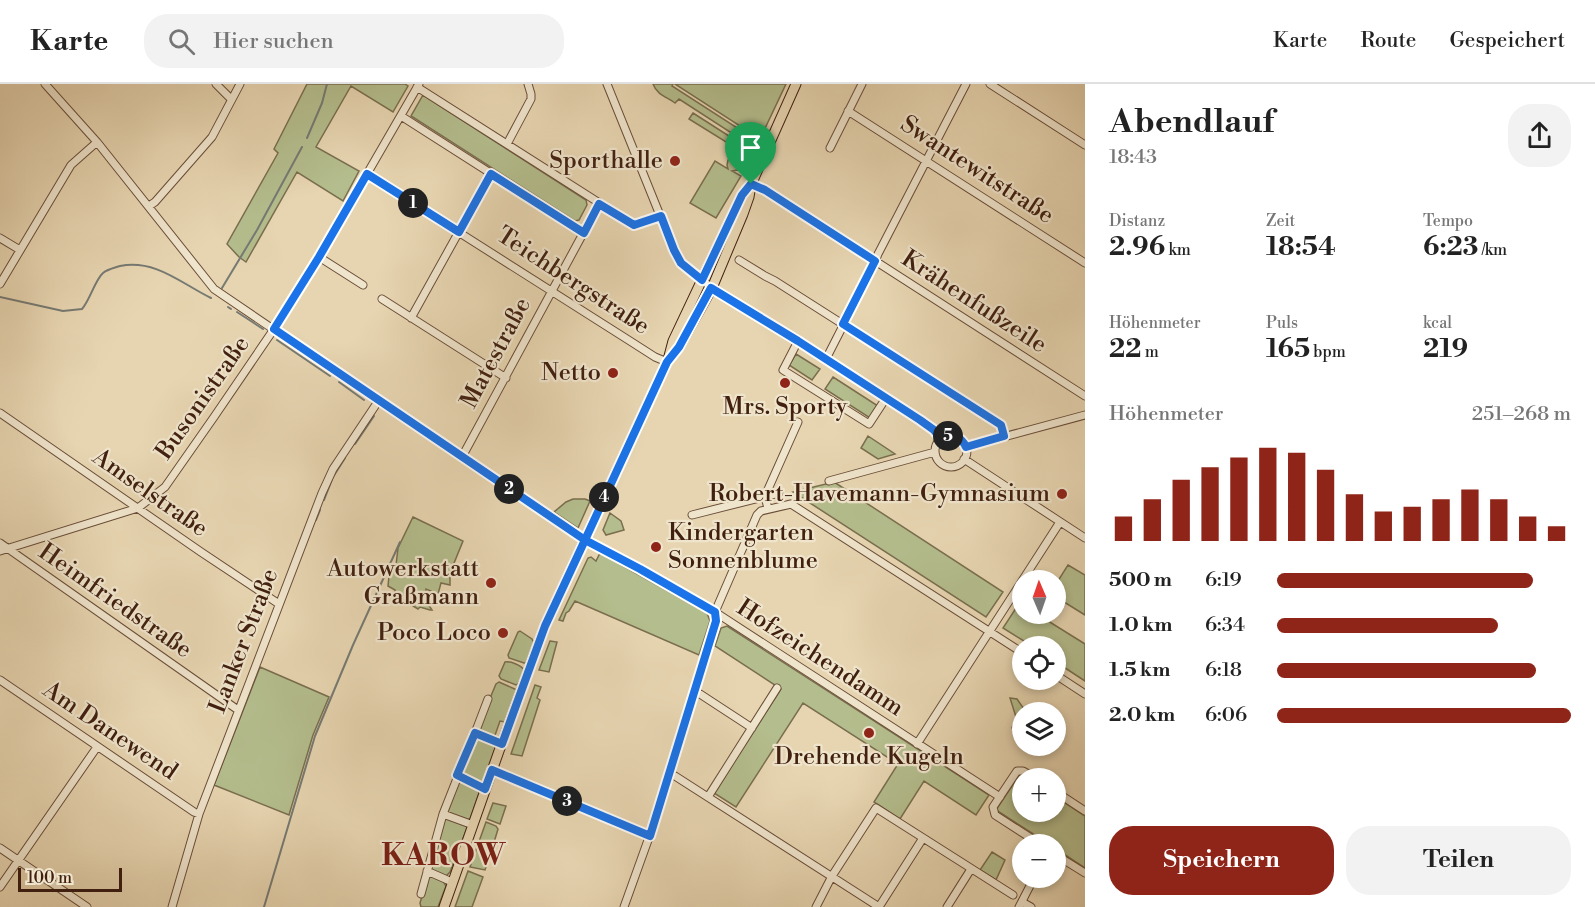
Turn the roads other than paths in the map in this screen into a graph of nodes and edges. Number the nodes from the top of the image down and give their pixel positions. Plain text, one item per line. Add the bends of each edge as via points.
1 (45, 84) edge
2 (216, 84) edge
3 (240, 84) edge
4 (528, 84) edge
5 (607, 84) edge
6 (796, 84) edge
7 (862, 84) edge
8 (966, 84) edge
9 (990, 84) edge
10 (418, 86) edge
11 (231, 99) junction
12 (848, 111) junction
13 (401, 116) junction
14 (97, 142) junction
15 (507, 144) junction
16 (1085, 145) edge
17 (830, 148) dead end
18 (926, 160) junction
19 (367, 174) junction
20 (491, 174) junction
21 (751, 184) junction
22 (599, 204) junction
23 (149, 207) junction
24 (661, 216) junction
25 (459, 232) junction
26 (584, 233) junction
27 (0, 238) edge
28 (20, 250) junction
29 (319, 257) junction
30 (739, 260) dead end
31 (875, 261) junction
32 (1085, 263) edge
33 (702, 280) junction
34 (0, 284) edge
35 (363, 285) dead end
36 (711, 288) junction
37 (551, 291) junction
38 (382, 298) dead end
39 (411, 318) junction
40 (843, 324) junction
41 (274, 329) junction
42 (798, 341) junction
43 (826, 359) junction
44 (667, 361) junction
45 (506, 378) junction
46 (1085, 396) edge
47 (886, 398) junction
48 (379, 400) junction
49 (0, 414) edge
50 (1085, 415) edge
51 (798, 422) dead end
52 (1004, 436) junction
53 (941, 439) junction
54 (966, 447) junction
55 (935, 452) junction
56 (462, 457) junction
57 (964, 459) junction
58 (829, 481) dead end
59 (779, 493) dead end
60 (765, 496) junction
61 (138, 508) junction
62 (768, 509) junction
63 (693, 515) dead end
64 (1060, 522) junction
65 (1085, 538) edge
66 (585, 540) junction
67 (0, 543) edge
68 (4, 550) edge
69 (279, 604) junction
70 (715, 612) junction
71 (990, 632) junction
72 (1012, 646) edge
73 (0, 680) edge
74 (1066, 682) edge
75 (777, 688) dead end
76 (693, 692) junction
77 (1085, 694) edge
78 (488, 699) dead end
79 (238, 710) junction
80 (752, 728) junction
81 (475, 733) junction
82 (502, 744) junction
83 (917, 744) junction
84 (97, 747) junction
85 (492, 770) junction
86 (669, 774) junction
87 (457, 775) junction
88 (1012, 778) edge
89 (485, 789) junction
90 (1000, 796) junction
91 (708, 797) junction
92 (1066, 799) edge
93 (1085, 811) edge
94 (199, 814) junction
95 (444, 814) junction
96 (473, 825) junction
97 (1024, 834) edge
98 (650, 836) junction
99 (924, 838) junction
100 (0, 848) edge
101 (18, 861) junction
102 (1066, 861) edge
103 (971, 869) junction
104 (427, 871) junction
105 (1085, 873) edge
106 (832, 876) junction
107 (452, 882) junction
108 (0, 887) edge
109 (1029, 888) edge
110 (421, 894) dead end
111 (1013, 896) dead end
112 (1021, 904) edge
113 (87, 907) edge
114 (172, 907) edge
115 (444, 907) edge
116 (624, 907) edge
117 (816, 907) edge
118 (879, 907) edge
119 (947, 907) edge
120 (1031, 907) edge

1 - 14 street, Hofzeichendamm
2 - 11 street
3 - 11 street
4 - 15 street via 531,99
5 - 24 street
6 - 21 main road
7 - 12 street
8 - 18 street
9 - 16 street
10 - 13 street, Busonistraße
10 - 15 street
11 - 23 street via 212,137
12 - 17 street
12 - 18 street, Swantewitstraße
13 - 19 street, Busonistraße
13 - 20 street, Teichbergstraße
14 - 23 street, Hofzeichendamm
14 - 28 street via 71,165
15 - 22 street
18 - 31 street
18 - 32 street, Swantewitstraße
19 - 25 street, Teichbergstraße
19 - 29 street, Busonistraße
20 - 25 street
20 - 26 street, Teichbergstraße
21 - 31 street, Krähenfußzeile
21 - 33 main road via 742,195
21 - 36 main road via 743,214
22 - 24 street via 634,225
22 - 26 street, Matestraße
23 - 41 street, Hofzeichendamm via 214,289
24 - 33 street via 681,263
25 - 37 street, Teichbergstraße
25 - 39 street
26 - 37 street, Matestraße
27 - 28 street
28 - 34 street
29 - 35 street
29 - 41 street, Busonistraße
30 - 40 street
31 - 40 street
31 - 46 street, Krähenfußzeile
33 - 36 street
33 - 44 main road
36 - 42 street
36 - 44 main road via 679,347
37 - 44 street, Teichbergstraße
37 - 45 street, Matestraße
38 - 39 street
39 - 45 street
40 - 43 street
40 - 52 street via 1001,425
41 - 48 street, Hofzeichendamm
41 - 61 street, Busonistraße via 165,486
42 - 43 street
42 - 47 street via 783,370 813,390 869,424
43 - 47 street
44 - 66 main road
45 - 56 street, Matestraße
47 - 53 street via 934,430
48 - 56 street, Hofzeichendamm
48 - 69 street, Lanker Straße via 327,481
49 - 61 street, Amselstraße
50 - 52 street
51 - 60 street
52 - 54 street
53 - 54 street via 958,437
53 - 55 street
54 - 57 street
55 - 57 street via 939,462 949,467
55 - 58 street
56 - 66 street, Hofzeichendamm
57 - 64 street
59 - 60 street
60 - 62 street
60 - 63 street
61 - 68 street, Busonistraße
61 - 69 street, Amselstraße
62 - 70 street via 757,515
62 - 71 street via 791,504
64 - 65 street
64 - 71 street
66 - 70 street, Hofzeichendamm
66 - 82 main road via 545,626
67 - 68 street, Heimfriedstraße
68 - 79 street, Heimfriedstraße
69 - 79 street, Lanker Straße
70 - 76 street via 716,621
70 - 83 street, Hofzeichendamm
71 - 72 street
71 - 83 street
73 - 84 street, Am Danewend
74 - 77 street
75 - 80 street
76 - 80 street
76 - 86 street
78 - 81 street
79 - 94 street, Lanker Straße
80 - 91 street
81 - 82 street
81 - 87 street
82 - 85 main road
83 - 90 street, Hofzeichendamm
84 - 94 street, Am Danewend
84 - 101 street
85 - 89 main road
85 - 98 street
86 - 91 street
86 - 98 street
87 - 89 street
87 - 95 street
88 - 90 street
89 - 96 main road
90 - 97 street via 993,807 995,816
91 - 106 street
92 - 93 street
94 - 114 street, Lanker Straße
95 - 96 street
95 - 104 street
96 - 107 main road
98 - 116 street
99 - 103 street
99 - 106 street via 876,808
99 - 118 street
100 - 101 street
101 - 108 street
101 - 113 street
102 - 105 street
103 - 111 street
103 - 119 street
104 - 107 street
104 - 110 street
106 - 117 street
106 - 118 street
107 - 115 main road
109 - 112 street
112 - 120 street

